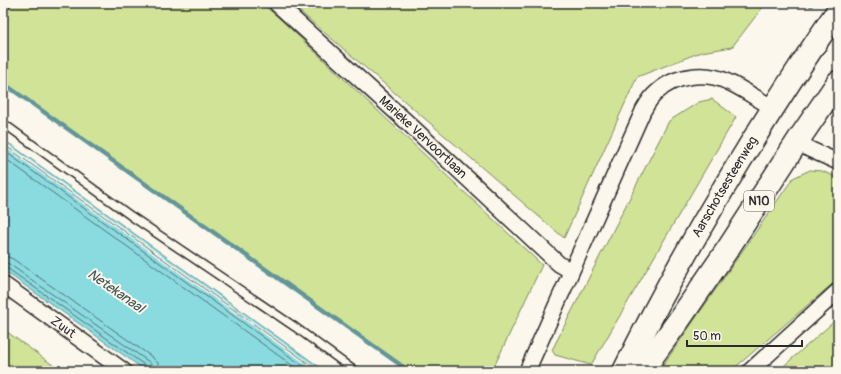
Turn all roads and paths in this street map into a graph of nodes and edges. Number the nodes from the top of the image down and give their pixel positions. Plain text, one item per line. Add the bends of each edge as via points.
1 (276, 3) edge
2 (838, 10) edge
3 (838, 82) edge
4 (774, 108) junction
5 (3, 123) edge
6 (799, 139) junction
7 (838, 162) edge
8 (571, 271) junction
9 (3, 284) edge
10 (838, 291) edge
11 (124, 371) edge
12 (355, 371) edge
13 (527, 371) edge
14 (624, 371) edge
15 (642, 371) edge
16 (750, 371) edge

1 - 8 street, Marieke Vervoortlaan via 559,264
2 - 4 main road, Aarschotsesteenweg / N10
3 - 6 main road, N10
4 - 8 street via 727,81 709,76 692,76 673,81 656,92 643,111
4 - 14 main road, Aarschotsesteenweg / N10 via 681,261
5 - 12 lane via 131,216 294,326
6 - 7 street via 809,149
6 - 15 main road, N10 via 725,253
8 - 13 street
9 - 11 street, Zuut
10 - 16 street

